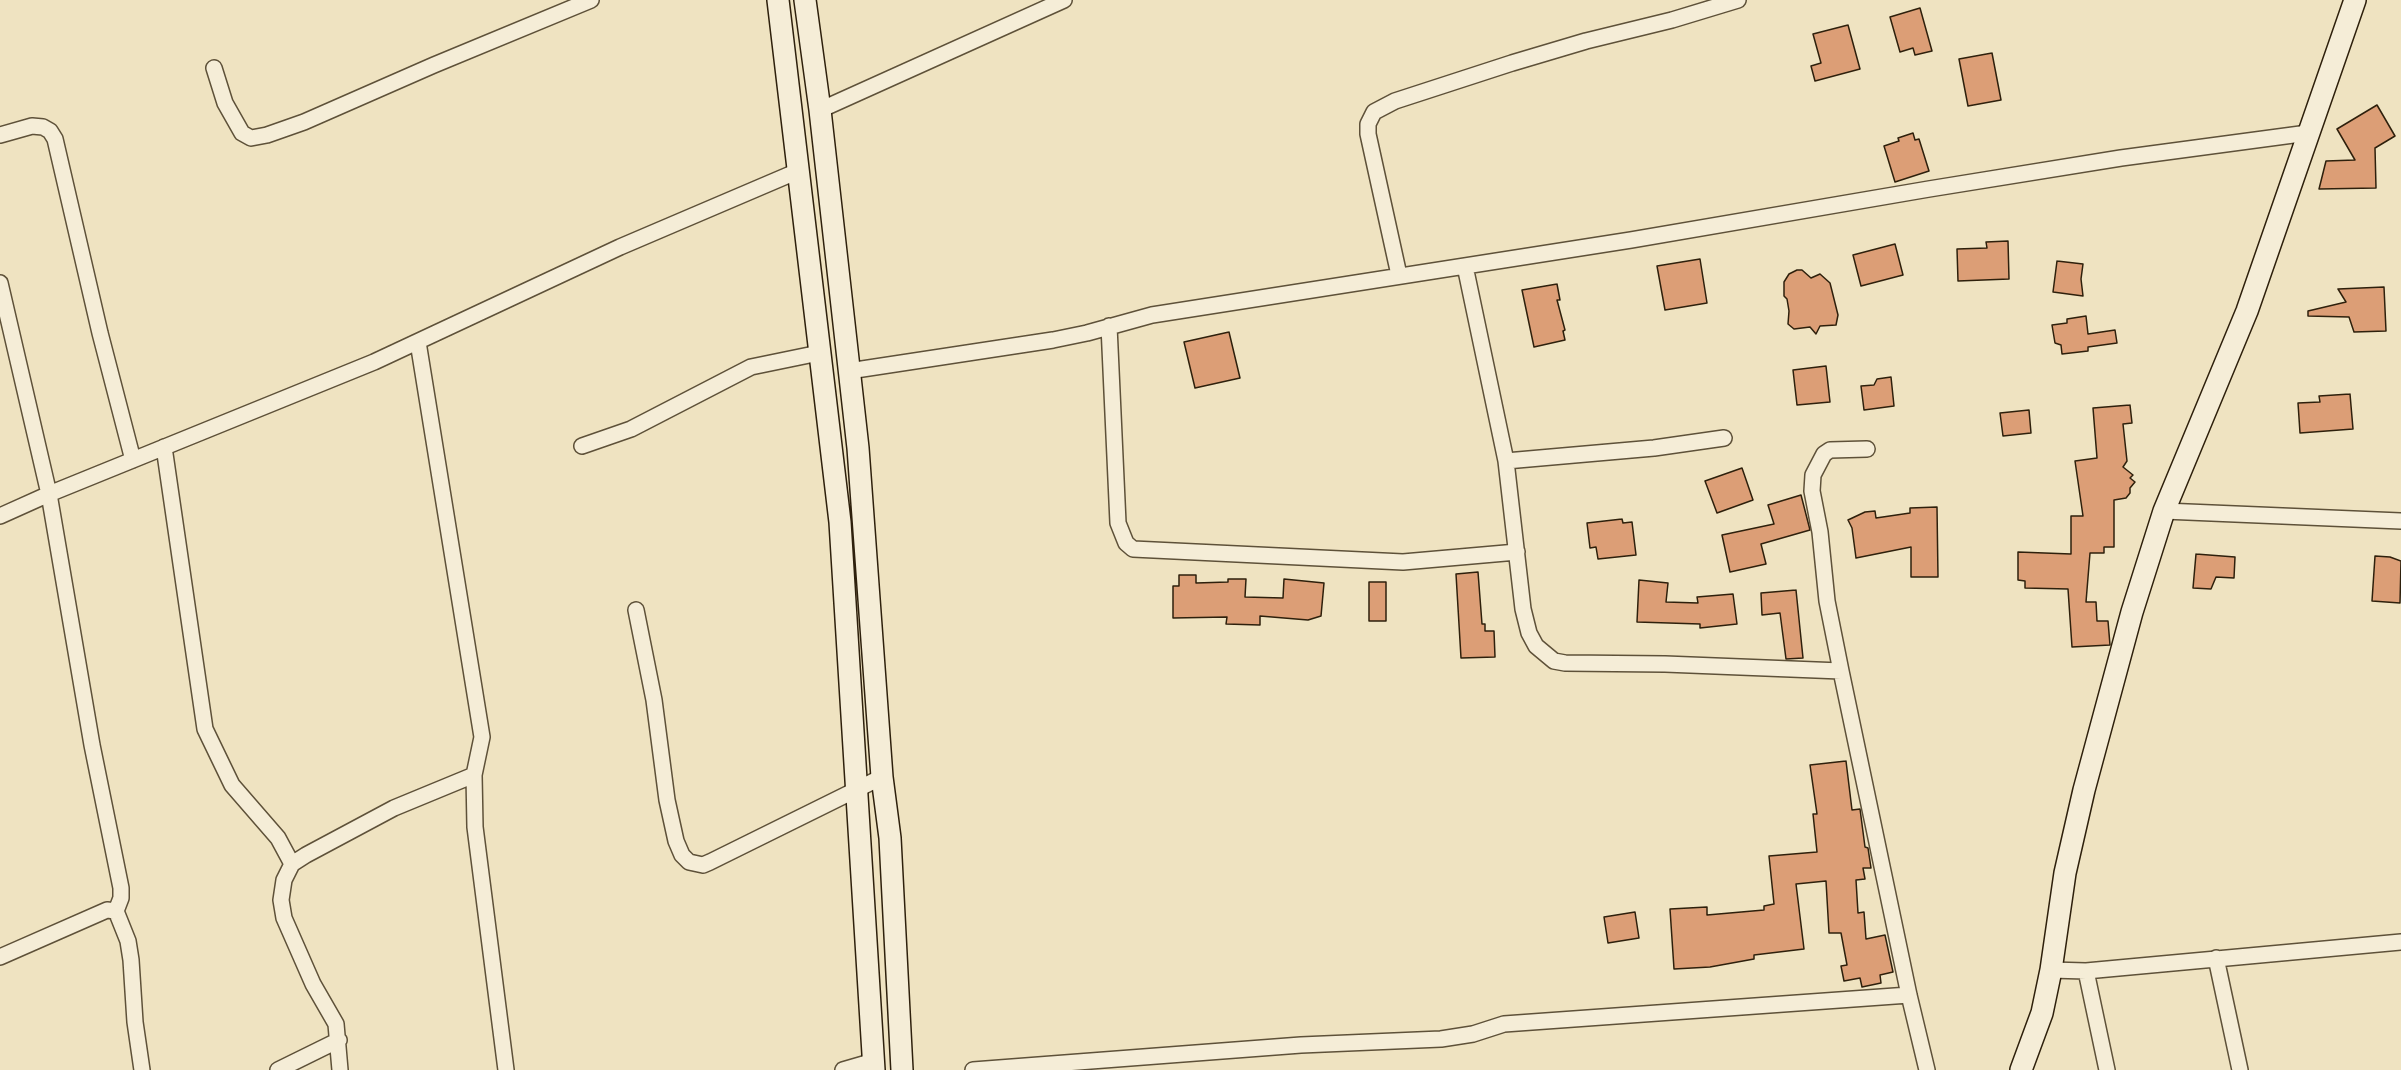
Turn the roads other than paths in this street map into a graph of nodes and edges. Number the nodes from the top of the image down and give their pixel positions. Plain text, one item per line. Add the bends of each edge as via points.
1 (591, 0) edge
2 (778, 0) edge
3 (805, 0) edge
4 (1064, 0) edge
5 (1738, 0) edge
6 (2355, 0) edge
7 (214, 68) dead end
8 (820, 110) junction
9 (2308, 133) junction
10 (0, 135) edge
11 (798, 171) junction
12 (1465, 266) junction
13 (1399, 275) junction
14 (0, 283) edge
15 (1109, 326) junction
16 (418, 342) junction
17 (819, 353) junction
18 (849, 371) junction
19 (1724, 438) dead end
20 (582, 446) dead end
21 (164, 447) junction
22 (1867, 449) dead end
23 (133, 460) junction
24 (1506, 461) junction
25 (49, 494) junction
26 (2164, 511) junction
27 (0, 516) edge
28 (2401, 522) edge
29 (1518, 552) junction
30 (636, 610) dead end
31 (1841, 671) junction
32 (474, 775) junction
33 (882, 777) junction
34 (857, 790) junction
35 (292, 864) junction
36 (116, 911) junction
37 (2401, 942) edge
38 (0, 957) edge
39 (2216, 958) junction
40 (2051, 970) junction
41 (2086, 971) junction
42 (1909, 995) junction
43 (339, 1040) junction
44 (874, 1066) edge
45 (142, 1070) edge
46 (278, 1070) edge
47 (340, 1070) edge
48 (506, 1070) edge
49 (843, 1070) edge
50 (902, 1070) edge
51 (973, 1070) edge
52 (1927, 1070) edge
53 (2021, 1070) edge
54 (2107, 1070) edge
55 (2240, 1070) edge

1 - 7 street via 304,122 251,138 242,133 225,103
2 - 11 main road
3 - 8 main road
4 - 8 street
5 - 13 street via 1533,57 1395,101 1374,112 1368,134
6 - 9 main road
8 - 18 main road
9 - 12 street via 2053,169
9 - 26 main road via 2247,310
10 - 23 street via 32,126 43,127 56,139
11 - 16 street via 621,247
11 - 17 main road
12 - 13 street
12 - 24 street
13 - 15 street via 1152,315
14 - 25 street
15 - 18 street via 1053,340
15 - 29 street via 1118,523 1126,543 1133,549 1404,562
16 - 21 street
16 - 32 street via 482,737
17 - 20 street via 752,367 631,429
17 - 34 main road via 840,522
18 - 33 main road via 870,591
19 - 24 street
21 - 23 street
21 - 35 street via 206,729 232,785 278,838
22 - 31 street via 1830,450 1819,460 1813,475 1827,601
23 - 25 street
24 - 29 street
25 - 27 street
25 - 36 street via 121,888
26 - 28 street
26 - 40 main road via 2084,790 2065,873
29 - 31 street via 1529,633 1536,646 1554,661
30 - 34 street via 654,700 666,800 676,841 689,862 710,862
31 - 42 street
32 - 35 street via 394,808
32 - 48 street via 475,828
33 - 34 street
33 - 50 main road via 890,838
34 - 44 main road
35 - 43 street via 281,900 284,918 313,984 336,1024
36 - 38 street via 108,910
36 - 45 street via 128,941
37 - 39 street
39 - 41 street
39 - 55 street
40 - 41 street
40 - 53 main road via 2042,1013
41 - 54 street
42 - 51 street via 1504,1024 1441,1039 1301,1045
42 - 52 street
43 - 46 street
43 - 47 street
44 - 49 street

